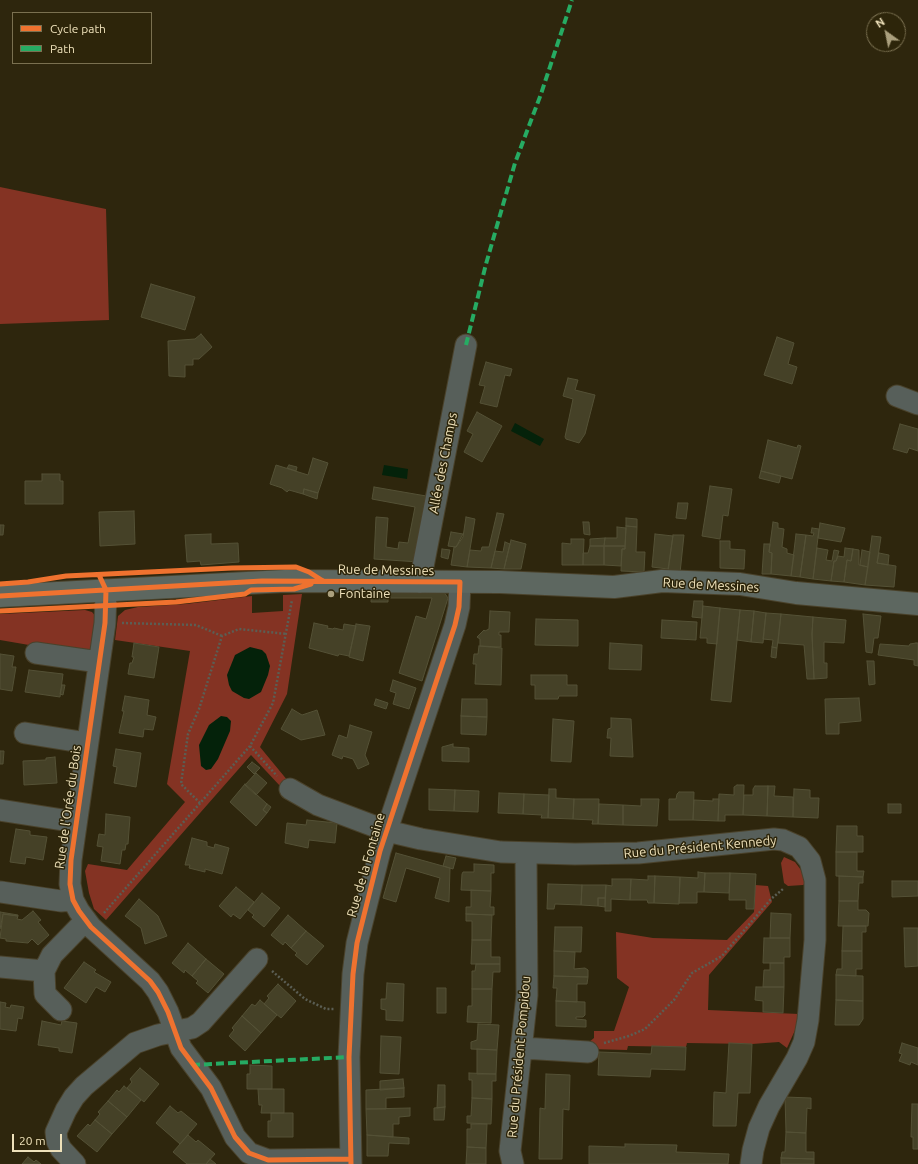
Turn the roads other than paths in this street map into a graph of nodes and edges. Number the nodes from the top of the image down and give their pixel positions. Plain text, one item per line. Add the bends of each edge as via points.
1 (466, 345) dead end
2 (897, 396) dead end
3 (918, 404) edge
4 (420, 582) junction
5 (460, 582) junction
6 (106, 590) junction
7 (0, 596) edge
8 (918, 604) edge
9 (36, 653) dead end
10 (99, 662) junction
11 (26, 733) dead end
12 (87, 743) junction
13 (290, 789) dead end
14 (0, 810) edge
15 (76, 822) junction
16 (387, 831) junction
17 (526, 854) junction
18 (1, 892) dead end
19 (73, 900) junction
20 (89, 924) junction
21 (257, 959) road end
22 (0, 967) edge
23 (44, 971) junction
24 (61, 1010) dead end
25 (174, 1032) junction
26 (523, 1048) junction
27 (588, 1052) road end
28 (350, 1161) edge
29 (75, 1164) edge
30 (513, 1164) edge
31 (751, 1164) edge

1 - 4 street, Allée des Champs
2 - 3 street
4 - 5 main road, Rue de Messines
4 - 6 main road, Rue de Messines via 285,581
5 - 8 main road, Rue de Messines via 614,587 662,581 740,584 796,593
5 - 16 street, Rue de la Fontaine via 455,625
6 - 7 main road, Rue de Messines
6 - 10 street, Rue de l'Orée du Bois via 105,623
9 - 10 street
10 - 12 street, Rue de l'Orée du Bois
11 - 12 street, Rue de l'Orée du Bois
12 - 15 street, Rue de l'Orée du Bois
13 - 16 street, Rue du Président Kennedy via 312,802
14 - 15 street, Rue de l'Orée du Bois
15 - 19 street, Rue de l'Orée du Bois via 70,873
16 - 17 street, Rue du Président Kennedy via 448,844
16 - 28 street, Rue de la Fontaine via 358,936 353,974 349,1056
17 - 26 street, Rue du Président Pompidou via 528,981
17 - 31 street, Rue du Président Kennedy via 638,853 774,839 791,843 805,854 813,870 816,893 815,940 806,1032 797,1058 764,1115 755,1141
18 - 19 street via 61,902
19 - 20 street, Rue de l'Orée du Bois
20 - 23 street via 52,955
20 - 25 street, Rue de l'Orée du Bois via 158,992
21 - 25 street via 201,1022 192,1028
22 - 23 street
23 - 24 street via 45,994
25 - 28 street, Rue de l'Orée du Bois via 181,1048 218,1100 235,1137 249,1153 268,1160
25 - 29 street via 144,1038 131,1046 74,1097 56,1132 61,1149
26 - 27 street
26 - 30 street, Rue du Président Pompidou via 510,1151

